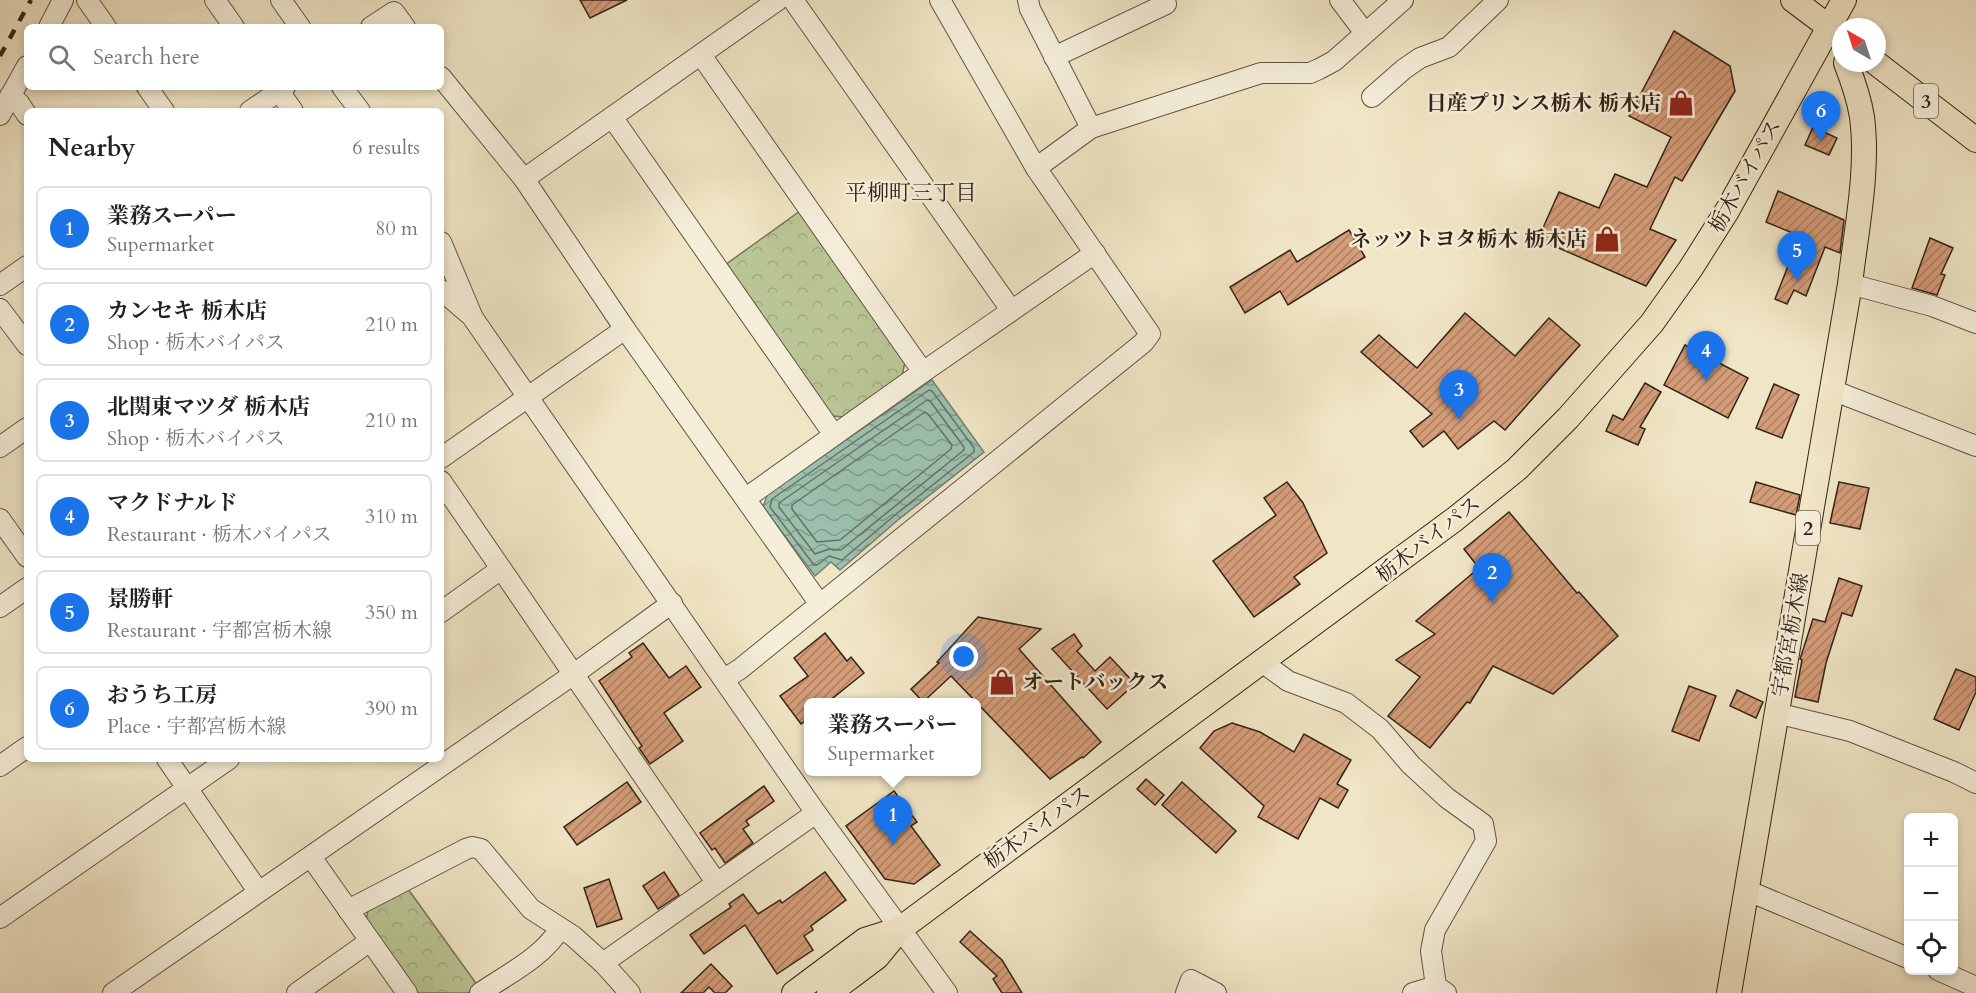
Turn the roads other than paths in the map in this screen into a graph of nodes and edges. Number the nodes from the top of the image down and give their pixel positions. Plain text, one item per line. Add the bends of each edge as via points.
1 (63, 0) edge
2 (87, 0) edge
3 (215, 0) edge
4 (281, 0) edge
5 (778, 0) edge
6 (793, 0) edge
7 (940, 0) edge
8 (1028, 0) edge
9 (1340, 0) edge
10 (1403, 0) edge
11 (1498, 0) edge
12 (1793, 0) edge
13 (1830, 0) edge
14 (1844, 0) edge
15 (1166, 4) dead end
16 (1833, 18) edge
17 (1839, 18) edge
18 (51, 24) edge
19 (104, 24) edge
20 (232, 24) edge
21 (298, 24) edge
22 (376, 24) edge
23 (403, 24) edge
24 (1832, 30) edge
25 (1365, 33) junction
26 (1832, 37) edge
27 (701, 55) junction
28 (1054, 57) junction
29 (24, 71) edge
30 (1886, 71) edge
31 (1850, 72) edge
32 (444, 81) edge
33 (149, 90) edge
34 (277, 90) edge
35 (281, 90) edge
36 (344, 90) edge
37 (10, 96) junction
38 (1372, 97) dead end
39 (162, 108) edge
40 (254, 108) edge
41 (291, 108) edge
42 (358, 108) edge
43 (24, 111) edge
44 (0, 116) edge
45 (612, 117) junction
46 (1091, 128) junction
47 (1976, 140) edge
48 (1036, 168) junction
49 (524, 179) junction
50 (444, 249) edge
51 (1095, 253) junction
52 (24, 268) edge
53 (1850, 284) junction
54 (0, 285) edge
55 (444, 293) edge
56 (0, 309) edge
57 (1011, 310) junction
58 (473, 318) junction
59 (1976, 323) edge
60 (625, 328) junction
61 (24, 341) edge
62 (923, 372) junction
63 (1832, 390) junction
64 (527, 397) junction
65 (24, 430) edge
66 (834, 435) junction
67 (1976, 446) edge
68 (0, 447) edge
69 (444, 456) edge
70 (444, 485) edge
71 (746, 498) junction
72 (0, 519) edge
73 (24, 553) edge
74 (501, 569) junction
75 (24, 590) edge
76 (672, 603) junction
77 (819, 603) junction
78 (0, 607) edge
79 (444, 610) edge
80 (1262, 662) junction
81 (574, 674) junction
82 (724, 679) junction
83 (1776, 713) junction
84 (24, 749) edge
85 (169, 762) edge
86 (226, 762) edge
87 (0, 766) edge
88 (1976, 783) edge
89 (187, 788) junction
90 (816, 813) junction
91 (311, 857) junction
92 (716, 882) junction
93 (1746, 890) junction
94 (258, 891) junction
95 (348, 910) junction
96 (0, 918) edge
97 (560, 928) junction
98 (900, 929) junction
99 (370, 941) junction
100 (1904, 956) edge
101 (603, 963) junction
102 (1949, 975) edge
103 (1976, 987) edge
104 (1441, 990) edge
105 (113, 993) edge
106 (297, 993) edge
107 (407, 993) edge
108 (480, 993) edge
109 (630, 993) edge
110 (794, 993) edge
111 (829, 993) edge
112 (947, 993) edge
113 (1186, 993) edge
114 (1216, 993) edge
115 (1413, 993) edge
116 (1729, 993) edge

1 - 18 street
2 - 19 street
3 - 20 street
4 - 21 street
5 - 27 street
6 - 57 street
7 - 48 street
8 - 28 street
9 - 25 street
10 - 25 street
11 - 38 street via 1449,47 1420,58
12 - 24 main road
13 - 16 main road
14 - 17 main road
15 - 28 street
22 - 23 street via 394,12
25 - 46 street via 1334,61 1311,73 1261,74
26 - 80 main road, 栃木バイパス via 1685,277 1622,359 1516,469 1447,526
27 - 45 street
27 - 62 street
28 - 46 street
29 - 37 street
30 - 47 main road, 3
31 - 53 main road, 宇都宮栃木線 / 2 via 1862,118 1863,154
32 - 49 street
33 - 39 street
34 - 40 street
35 - 41 street
36 - 42 street
37 - 43 street
37 - 44 street
45 - 49 street
45 - 66 street
46 - 48 street
48 - 51 street
49 - 60 street
50 - 58 street
51 - 57 street
51 - 77 street via 1150,334
52 - 54 street
53 - 59 street via 1932,306
53 - 63 main road, 宇都宮栃木線 / 2
55 - 58 street
56 - 61 street
57 - 62 street
58 - 64 street
60 - 64 street
60 - 71 street
62 - 66 street
63 - 67 street
63 - 83 main road, 宇都宮栃木線 / 2
64 - 69 street
64 - 76 street
65 - 68 street
66 - 71 street
70 - 74 street
71 - 77 street
72 - 73 street
74 - 79 street
74 - 81 street
75 - 78 street
76 - 81 street
76 - 82 street
77 - 82 street
80 - 98 main road, 栃木バイパス
80 - 104 street via 1288,681 1346,703 1380,729 1447,798 1483,824 1486,841 1435,930 1431,951
81 - 91 street
81 - 92 street
82 - 90 street
83 - 88 street via 1850,731
83 - 93 main road, 宇都宮栃木線 / 2
84 - 87 street
85 - 89 street
86 - 89 street
89 - 94 street
89 - 96 street
90 - 92 street
90 - 98 street
91 - 94 street
91 - 95 street
92 - 101 street
93 - 100 street
93 - 116 main road, 宇都宮栃木線 / 2
94 - 105 street
95 - 97 street via 472,847 489,856 531,909
95 - 99 street
97 - 101 street
97 - 108 street via 543,949
98 - 110 main road, 栃木バイパス via 865,940
98 - 111 main road, 栃木バイパス via 878,957
98 - 112 street
99 - 106 street
99 - 107 street
101 - 109 street
102 - 103 street
104 - 115 street
113 - 114 street via 1191,980

